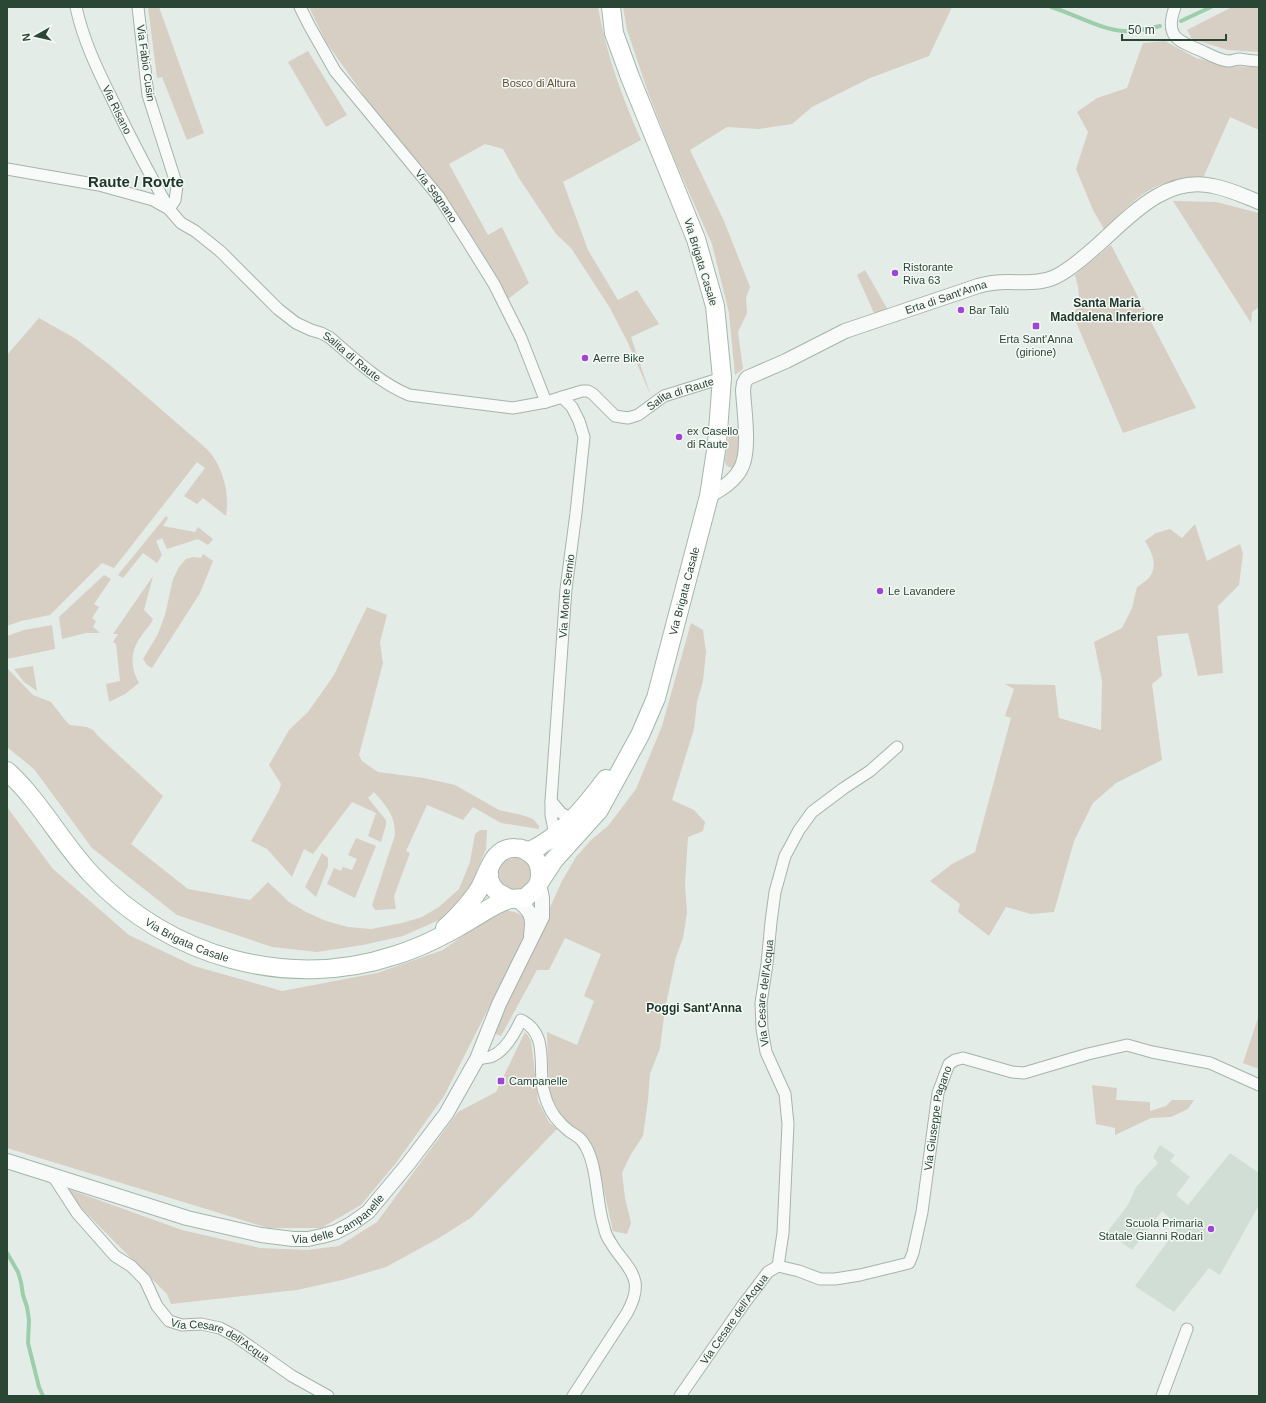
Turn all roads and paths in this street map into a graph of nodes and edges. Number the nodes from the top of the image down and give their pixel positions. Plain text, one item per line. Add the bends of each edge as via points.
1 (76, 7) edge
2 (138, 7) edge
3 (300, 7) edge
4 (611, 7) edge
5 (1175, 7) edge
6 (1259, 61) edge
7 (7, 169) edge
8 (1259, 202) edge
9 (169, 209) junction
10 (722, 378) junction
11 (562, 397) junction
12 (546, 402) junction
13 (710, 496) junction
14 (640, 735) junction
15 (897, 747) dead end
16 (7, 771) edge
17 (551, 801) junction
18 (572, 819) junction
19 (555, 835) junction
20 (528, 852) junction
21 (489, 871) junction
22 (539, 883) junction
23 (513, 899) junction
24 (530, 941) junction
25 (430, 942) junction
26 (477, 1059) junction
27 (1259, 1085) edge
28 (7, 1161) edge
29 (54, 1176) junction
30 (778, 1266) junction
31 (1187, 1328) dead end
32 (328, 1396) edge
33 (573, 1396) edge
34 (680, 1396) edge
35 (1162, 1396) edge

1 - 9 street, Via Risano via 92,55 108,90
2 - 9 street, Via Fabio Cusin via 148,95 178,186 175,200
3 - 12 street, Via Segnano via 335,72 439,197 466,239 494,284 521,338
4 - 10 main road, Via Brigata Casale via 614,33 630,77 696,239 715,306
5 - 6 street via 1172,30 1177,40 1183,44 1228,61
7 - 9 street, Salita di Raute via 99,185 153,200
8 - 13 street, Erta di Sant'Anna via 1212,186 1198,184 1171,189 1154,197 1080,260 1046,281 990,283 971,288 845,331 747,378 743,390 746,445 744,461 733,480
9 - 12 street, Salita di Raute via 181,223 220,251 278,308 296,322 329,337 394,388 409,395 496,407 513,408
10 - 11 street, Salita di Raute via 664,396 638,415 628,418 615,416 588,391
10 - 13 main road, Via Brigata Casale
11 - 12 street, Salita di Raute
11 - 17 street, Via Monte Sernio via 572,407 584,438 566,589
13 - 14 main road, Via Brigata Casale via 656,698
14 - 18 main road, Via Brigata Casale via 594,796
14 - 22 main road, Via Brigata Casale via 599,810 554,860
15 - 30 street, Via Cesare dell'Acqua via 870,771 812,812 785,856 775,892 761,1003 766,1052 785,1094 788,1124 783,1233
16 - 25 main road, Via Brigata Casale via 25,789 86,868 111,895 166,934 206,952 266,967 312,970 378,960
17 - 18 street via 561,813
17 - 19 street, Via Monte Sernio
18 - 19 main road, Via Brigata Casale
18 - 22 street via 576,825 574,833 549,863
19 - 20 main road, Via Brigata Casale
20 - 21 main road, Via Brigata Casale via 516,848 501,851 491,863
20 - 22 main road via 539,865
21 - 23 main road via 489,879 496,892
21 - 25 main road, Via Brigata Casale via 477,893 456,918
22 - 23 main road, Via Brigata Casale via 525,898
22 - 24 street, Via delle Campanelle via 542,917
23 - 24 street, Via delle Campanelle via 531,912 533,924
23 - 25 main road, Via Brigata Casale via 496,903
24 - 26 street, Via delle Campanelle via 499,1004
26 - 29 street, Via delle Campanelle via 446,1114 368,1212 336,1232 322,1236 293,1239 260,1235 187,1218
26 - 33 street via 491,1057 503,1048 521,1020 535,1029 539,1037 542,1084 548,1104 557,1120 578,1135 586,1147 610,1243 632,1272 635,1282 635,1292 627,1313
27 - 30 street, Via Giuseppe Pagano via 1210,1063 1127,1045 1024,1073 963,1058 955,1060 949,1064 938,1093 922,1212 914,1253 908,1263 860,1275 828,1279 820,1279
28 - 29 street, Via delle Campanelle
29 - 32 street, Via Cesare dell'Acqua via 77,1213 115,1256 131,1266 145,1280 157,1306 169,1321 182,1325 201,1324 220,1328 292,1376
30 - 34 street, Via Cesare dell'Acqua via 768,1272 743,1305
31 - 35 street

